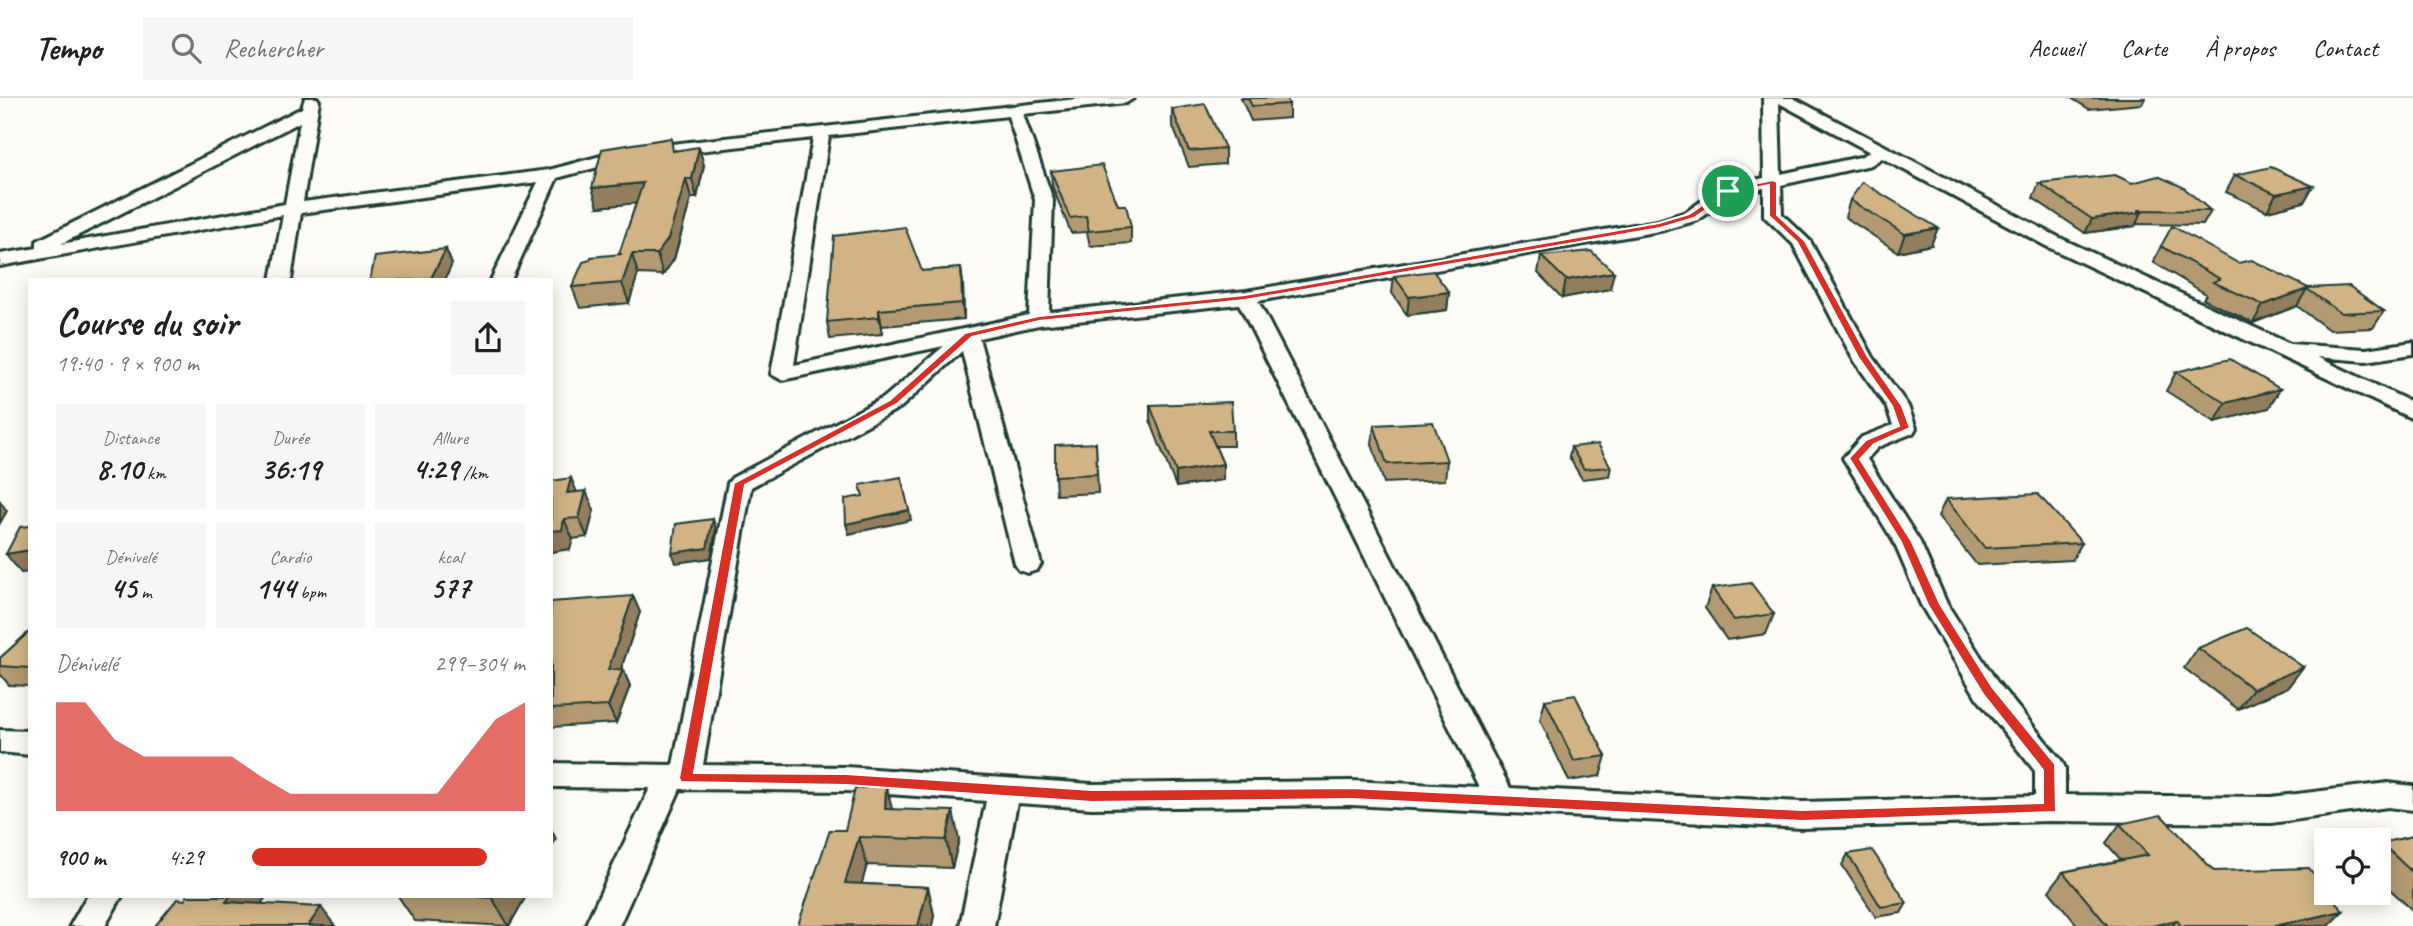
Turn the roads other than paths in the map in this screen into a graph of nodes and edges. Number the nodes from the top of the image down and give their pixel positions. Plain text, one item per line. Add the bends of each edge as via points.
1 (1126, 98) edge
2 (1771, 98) edge
3 (1781, 98) edge
4 (310, 105) edge
5 (1015, 113) junction
6 (822, 130) junction
7 (1881, 152) junction
8 (550, 175) junction
9 (1773, 182) junction
10 (295, 208) junction
11 (20, 257) junction
12 (0, 260) edge
13 (0, 274) edge
14 (281, 278) edge
15 (502, 278) edge
16 (1245, 298) junction
17 (1039, 318) junction
18 (968, 335) junction
19 (2282, 348) junction
20 (2413, 348) edge
21 (2413, 412) edge
22 (1028, 564) dead end
23 (0, 741) edge
24 (28, 743) edge
25 (553, 775) edge
26 (678, 778) junction
27 (1004, 790) junction
28 (2413, 798) edge
29 (1501, 800) junction
30 (2050, 808) junction
31 (104, 898) edge
32 (87, 926) edge
33 (602, 926) edge
34 (977, 926) edge

1 - 5 street
2 - 9 street
3 - 7 street
4 - 10 street
4 - 11 street
5 - 6 street
5 - 17 street via 1044,200
6 - 8 street via 627,154
6 - 18 street via 782,374
7 - 9 street via 1865,161
7 - 19 street via 2053,242
8 - 10 street
8 - 15 street
9 - 16 street via 1728,191 1692,216 1660,226
9 - 30 street via 1773,216 1801,241 1863,357 1897,406 1905,428 1870,442 1855,458 1906,542 1934,605 1987,690 2050,768
10 - 11 street
10 - 14 street
11 - 12 street
11 - 13 street
16 - 17 street
16 - 29 street
17 - 18 street
18 - 22 street
18 - 26 street via 893,402 740,483
19 - 20 street via 2366,355
19 - 21 street
23 - 24 street
25 - 26 street
26 - 27 street via 846,779
26 - 33 street
27 - 29 street via 1092,796 1351,793
27 - 34 street
28 - 30 street via 2388,794 2271,810
29 - 30 street via 1802,816
31 - 32 street

